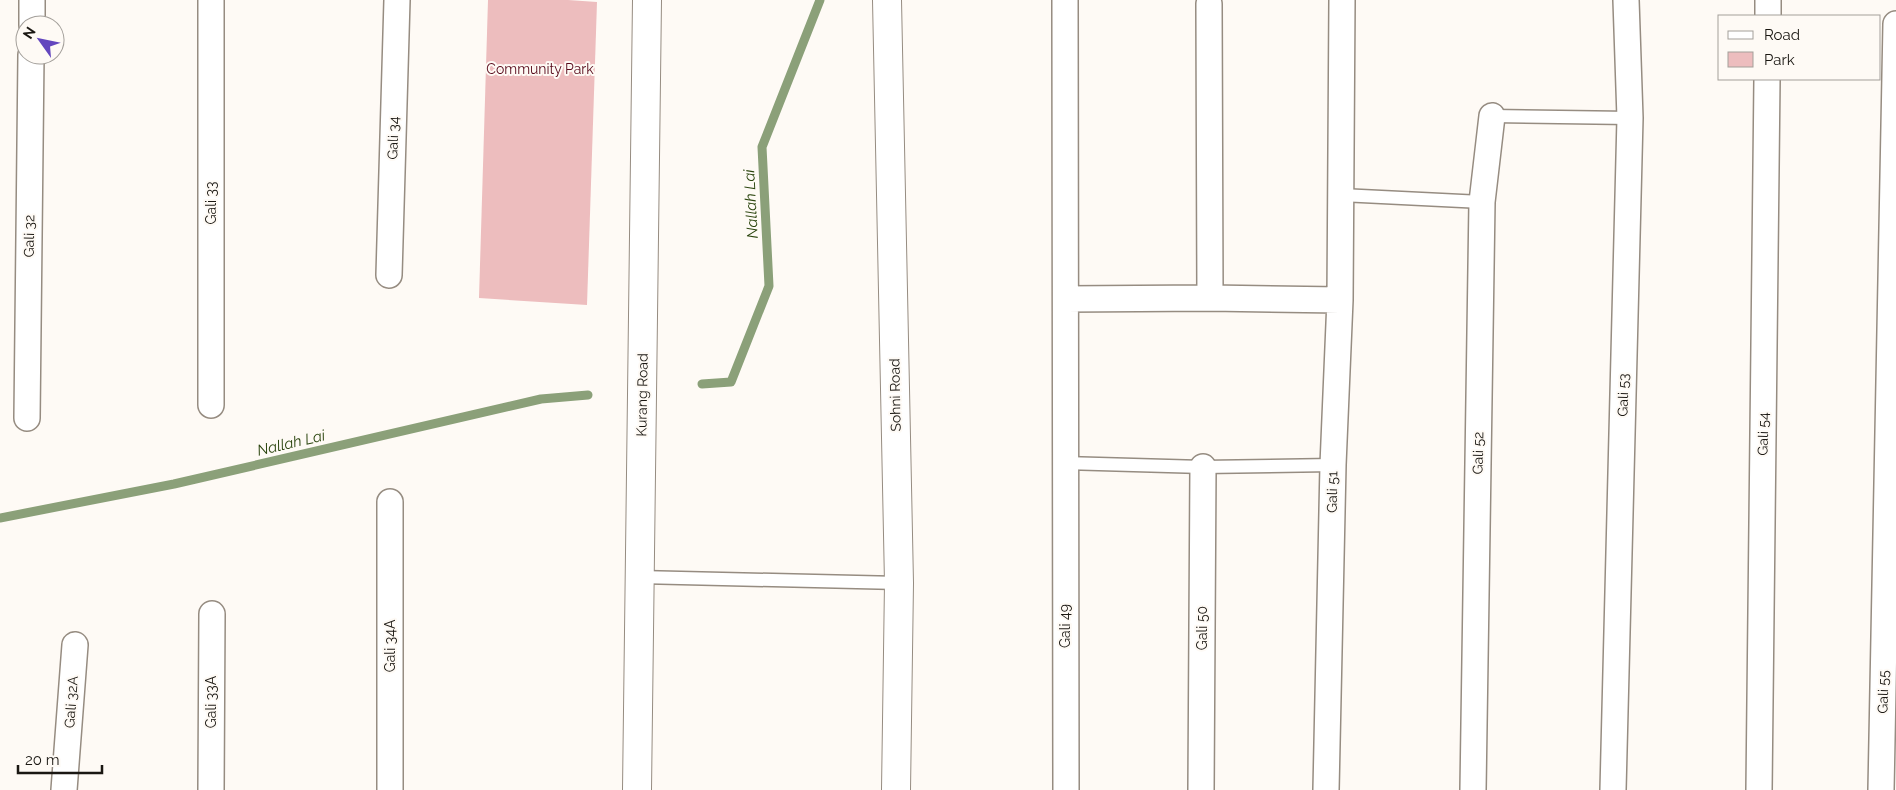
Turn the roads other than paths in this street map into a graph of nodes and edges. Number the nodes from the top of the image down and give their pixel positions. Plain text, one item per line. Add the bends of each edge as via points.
1 (32, 0) edge
2 (210, 0) edge
3 (397, 0) edge
4 (647, 0) edge
5 (887, 0) edge
6 (1065, 0) edge
7 (1342, 0) edge
8 (1626, 0) edge
9 (1768, 0) edge
10 (1209, 4) dead end
11 (32, 15) edge
12 (1768, 15) edge
13 (1896, 24) edge
14 (31, 65) edge
15 (1767, 80) edge
16 (1492, 116) joint
17 (1630, 118) junction
18 (1341, 195) junction
19 (1482, 202) junction
20 (389, 275) dead end
21 (1210, 298) junction
22 (1066, 299) junction
23 (1340, 300) junction
24 (211, 405) dead end
25 (26, 418) dead end
26 (1064, 463) junction
27 (1333, 465) junction
28 (1203, 467) junction
29 (390, 502) dead end
30 (639, 577) junction
31 (898, 583) junction
32 (212, 614) dead end
33 (75, 645) dead end
34 (64, 790) edge
35 (211, 790) edge
36 (390, 790) edge
37 (637, 790) edge
38 (896, 790) edge
39 (1066, 790) edge
40 (1201, 790) edge
41 (1326, 790) edge
42 (1473, 790) edge
43 (1613, 790) edge
44 (1758, 790) edge
45 (1881, 790) edge

1 - 11 street
2 - 24 street, Gali 33
3 - 20 street, Gali 34
4 - 30 street, Kurang Road
5 - 31 street, Sohni Road
6 - 22 street, Gali 49
7 - 18 street, Gali 51
8 - 17 street, Gali 53
9 - 12 street
10 - 21 street
13 - 45 street, Gali 55
14 - 25 street, Gali 32
15 - 44 street, Gali 54
16 - 17 lane
16 - 19 street, Gali 52
17 - 43 street, Gali 53
18 - 19 lane
18 - 23 street, Gali 51
19 - 42 street, Gali 52
21 - 22 street
21 - 23 street
22 - 26 street, Gali 49
23 - 27 street, Gali 51
26 - 28 lane
26 - 39 street, Gali 49
27 - 28 lane
27 - 41 street, Gali 51
28 - 40 street, Gali 50
29 - 36 street, Gali 34A
30 - 31 lane
30 - 37 street, Kurang Road
31 - 38 street, Sohni Road
32 - 35 street, Gali 33A
33 - 34 street, Gali 32A

